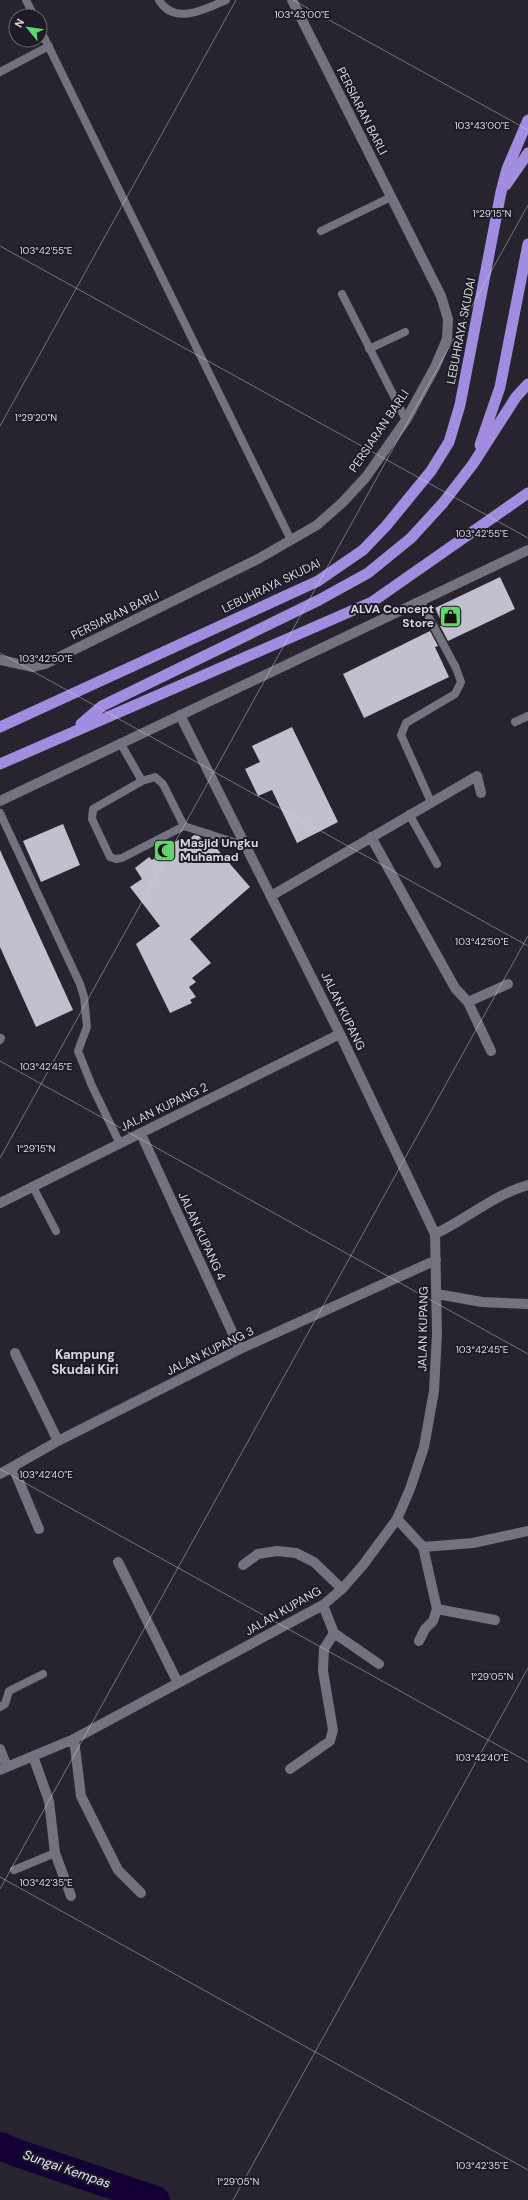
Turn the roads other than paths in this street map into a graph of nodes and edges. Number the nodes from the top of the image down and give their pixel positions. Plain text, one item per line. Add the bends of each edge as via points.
1 (159, 0) edge
2 (226, 0) edge
3 (292, 0) edge
4 (48, 46) edge
5 (44, 48) edge
6 (0, 72) edge
7 (528, 120) edge
8 (528, 153) edge
9 (501, 192) junction
10 (391, 197) junction
11 (321, 231) dead end
12 (528, 244) edge
13 (342, 294) dead end
14 (406, 332) dead end
15 (369, 349) junction
16 (528, 384) edge
17 (406, 420) junction
18 (474, 464) junction
19 (528, 492) edge
20 (291, 540) junction
21 (528, 550) edge
22 (420, 601) junction
23 (0, 660) edge
24 (180, 715) junction
25 (528, 716) edge
26 (516, 722) dead end
27 (0, 727) edge
28 (71, 732) junction
29 (121, 744) junction
30 (0, 764) edge
31 (142, 781) junction
32 (481, 793) dead end
33 (0, 802) edge
34 (431, 802) junction
35 (0, 813) edge
36 (409, 814) junction
37 (184, 826) junction
38 (371, 838) junction
39 (246, 846) junction
40 (437, 864) dead end
41 (271, 896) junction
42 (508, 984) dead end
43 (468, 1002) junction
44 (340, 1034) junction
45 (491, 1051) dead end
46 (141, 1134) junction
47 (120, 1144) junction
48 (528, 1185) edge
49 (33, 1187) junction
50 (0, 1204) edge
51 (56, 1231) dead end
52 (435, 1234) junction
53 (436, 1260) junction
54 (437, 1294) junction
55 (528, 1304) edge
56 (240, 1349) junction
57 (15, 1353) dead end
58 (58, 1441) junction
59 (13, 1467) junction
60 (0, 1474) edge
61 (397, 1519) junction
62 (39, 1529) dead end
63 (528, 1531) edge
64 (423, 1546) junction
65 (118, 1562) dead end
66 (243, 1565) dead end
67 (342, 1589) junction
68 (323, 1605) junction
69 (437, 1609) junction
70 (495, 1620) dead end
71 (334, 1633) junction
72 (420, 1642) dead end
73 (379, 1664) dead end
74 (43, 1674) dead end
75 (178, 1683) junction
76 (0, 1707) edge
77 (74, 1739) junction
78 (0, 1749) edge
79 (33, 1756) junction
80 (3, 1768) edge
81 (290, 1769) dead end
82 (55, 1853) junction
83 (14, 1870) dead end
84 (141, 1893) dead end
85 (71, 1896) dead end

1 - 2 lane via 162,6 176,13 194,14
3 - 10 street, PERSIARAN BARLI
4 - 20 lane
5 - 6 lane
7 - 9 highway, LEBUHRAYA SKUDAI via 507,169
8 - 9 highway
9 - 27 highway, LEBUHRAYA SKUDAI via 460,405 449,442 431,472 386,526 363,550 318,581
10 - 11 lane
10 - 17 street, PERSIARAN BARLI via 441,296 448,319 447,339
12 - 18 highway via 500,387
13 - 15 lane
14 - 15 lane
15 - 17 lane
16 - 18 highway via 508,408
17 - 20 street, PERSIARAN BARLI via 366,477 344,502 317,525
18 - 28 highway via 411,538 368,573 319,600 102,706
19 - 28 highway via 372,602
20 - 23 street, PERSIARAN BARLI via 258,559 45,664 33,667
21 - 22 street
22 - 24 street
22 - 34 lane via 461,682 455,694 406,723 401,735
24 - 29 street
24 - 39 street, JALAN KUPANG
25 - 26 lane
28 - 30 highway
29 - 31 lane
29 - 33 street
31 - 37 lane via 155,777 160,779
31 - 37 lane via 93,809 92,819 110,857 122,858
32 - 34 street via 477,776
34 - 36 street
35 - 47 lane via 80,984 87,1027 78,1050
36 - 38 street
36 - 40 lane
37 - 39 lane
38 - 41 street
38 - 43 street via 455,988
39 - 41 street, JALAN KUPANG
41 - 44 street, JALAN KUPANG
42 - 43 street
43 - 45 street
44 - 46 street, JALAN KUPANG 2
44 - 52 street, JALAN KUPANG
46 - 47 street, JALAN KUPANG 2
46 - 56 street, JALAN KUPANG 4
47 - 49 street, JALAN KUPANG 2
48 - 52 street via 486,1202 450,1227
49 - 50 street, JALAN KUPANG 2
49 - 51 lane
52 - 53 street, JALAN KUPANG
53 - 54 street, JALAN KUPANG
53 - 56 street, JALAN KUPANG 3
54 - 55 street via 482,1302
54 - 61 street, JALAN KUPANG via 434,1392 424,1447
56 - 58 street, JALAN KUPANG 3
57 - 58 street
58 - 59 street, JALAN KUPANG 3
59 - 60 street, JALAN KUPANG 3
59 - 62 street
61 - 64 street
61 - 67 street, JALAN KUPANG
63 - 64 street via 474,1543
64 - 69 street
65 - 75 street
66 - 67 street via 258,1554 277,1551 296,1553 314,1562
67 - 68 street, JALAN KUPANG
68 - 71 street
68 - 75 street, JALAN KUPANG
69 - 70 street
69 - 72 street
71 - 73 street
71 - 81 street via 324,1649 323,1671 333,1730 330,1741
74 - 76 lane via 9,1691 5,1704
75 - 77 street, JALAN KUPANG
77 - 79 street, JALAN KUPANG
77 - 84 street via 81,1796 118,1870
78 - 80 street
79 - 80 street, JALAN KUPANG
79 - 82 street via 49,1802
82 - 83 lane
82 - 85 street

